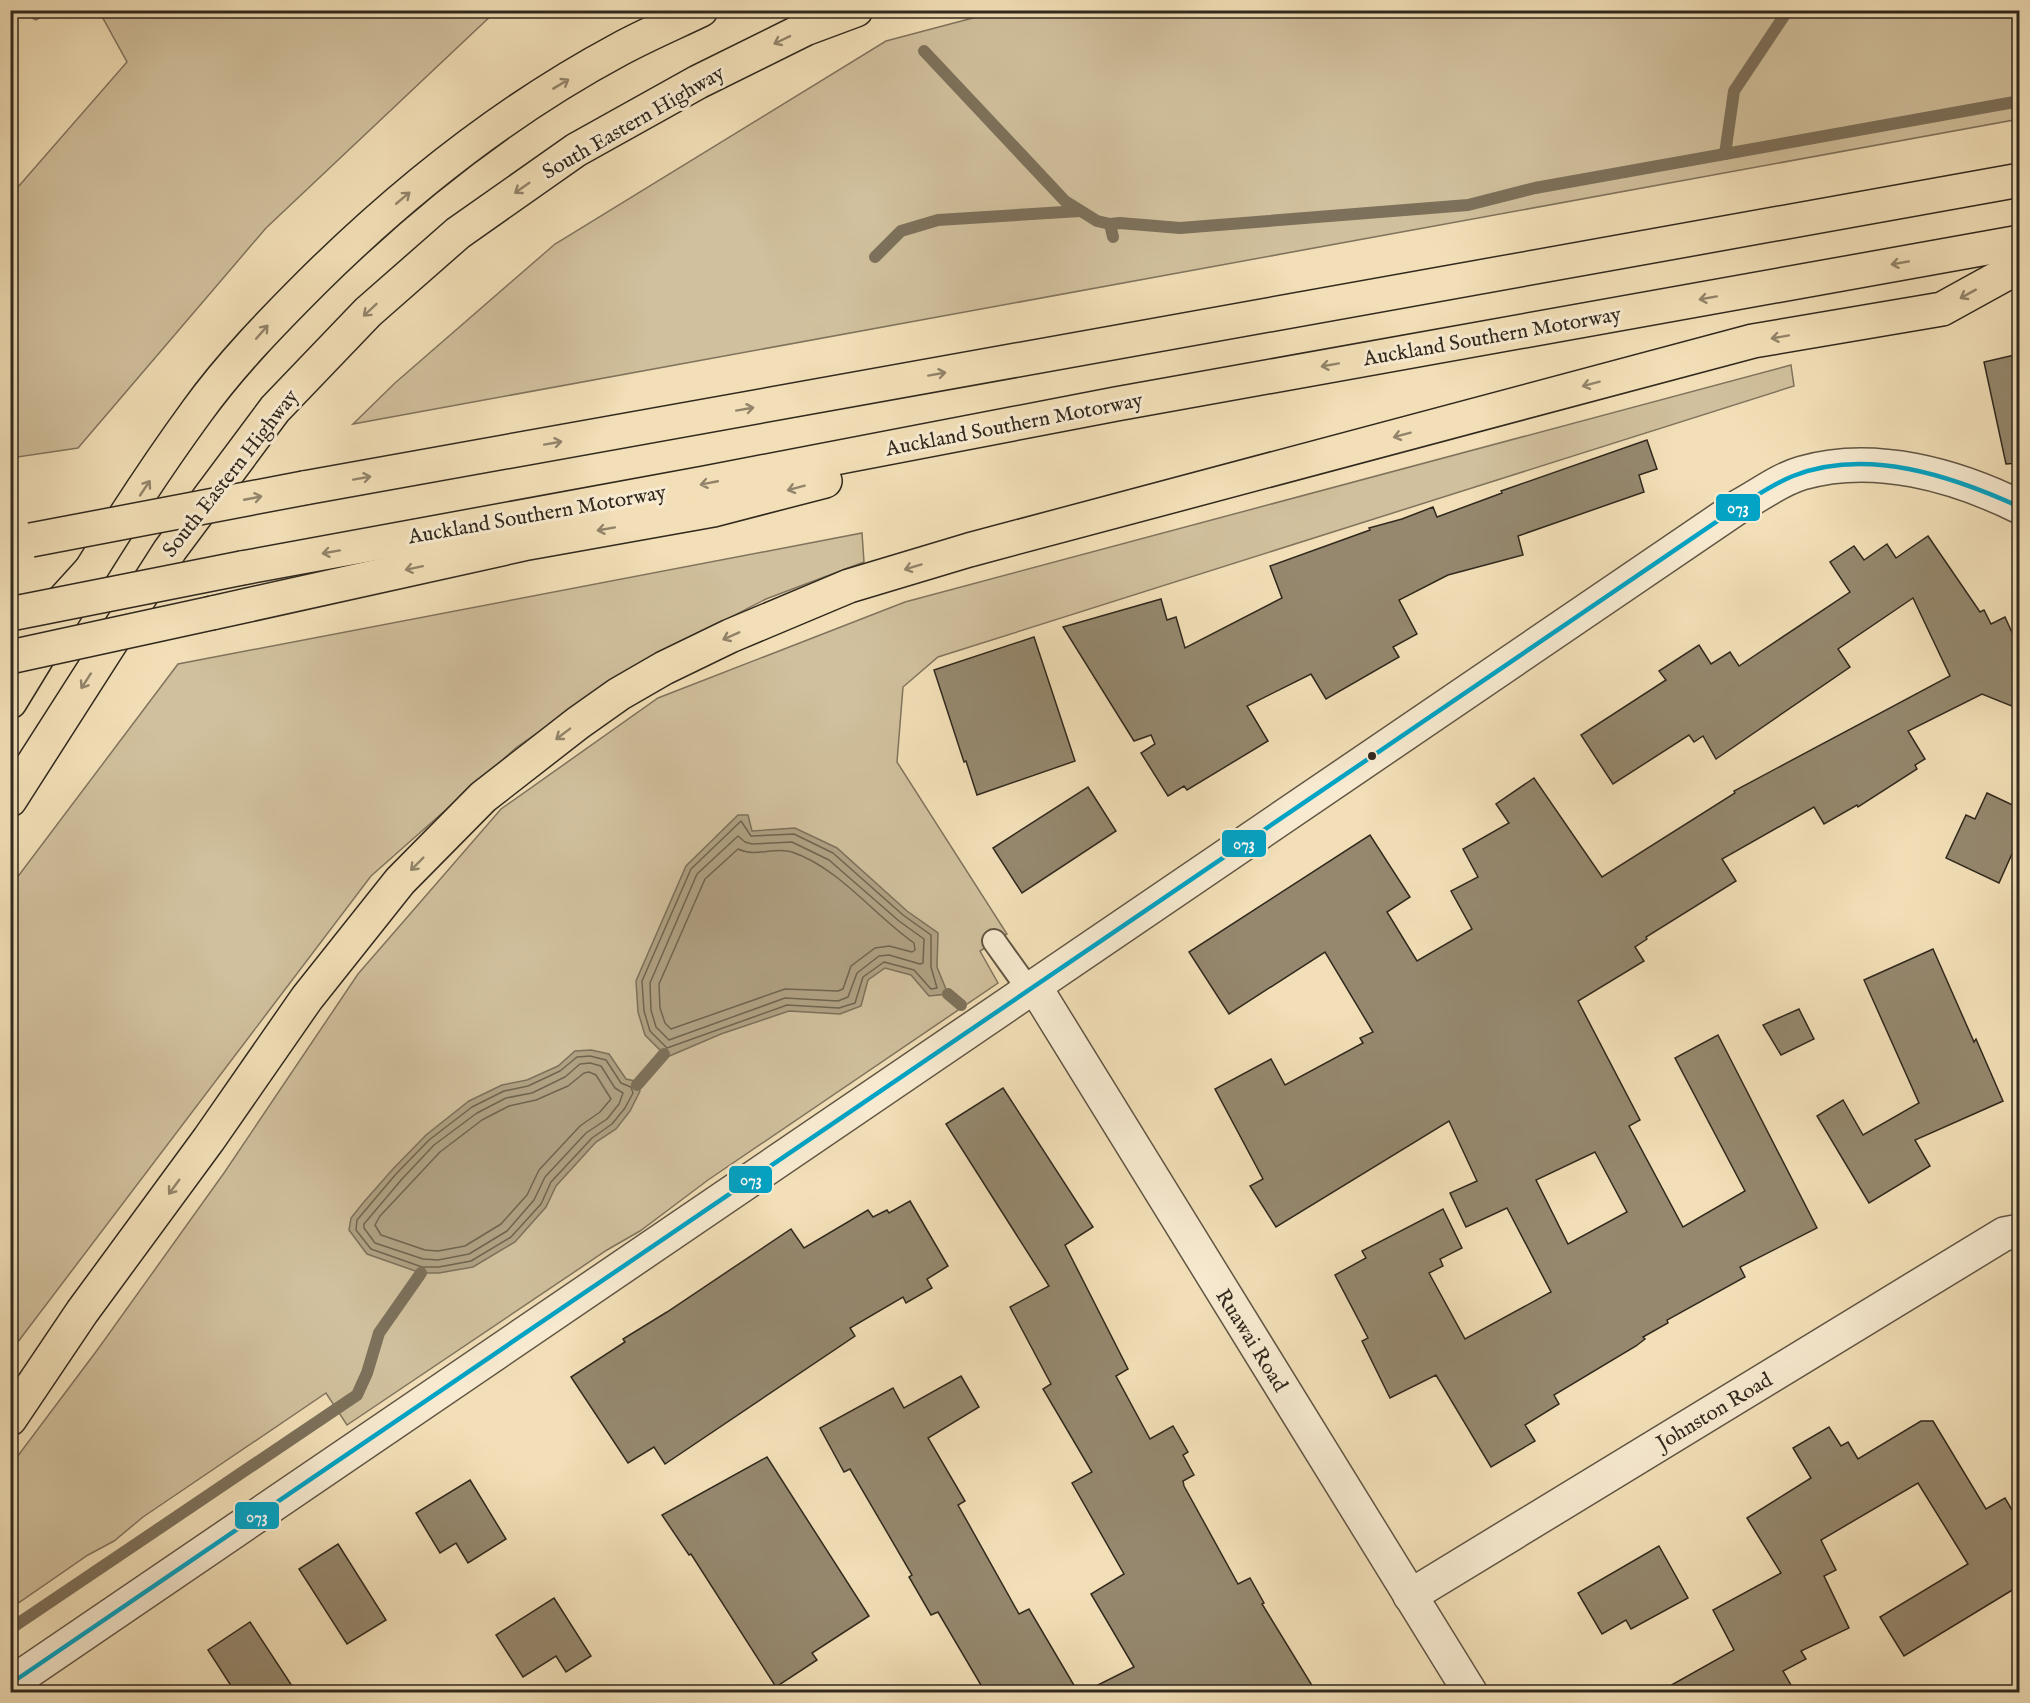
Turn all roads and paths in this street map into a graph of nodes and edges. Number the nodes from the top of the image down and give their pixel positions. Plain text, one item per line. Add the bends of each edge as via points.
1 (701, 10) edge
2 (856, 10) edge
3 (2019, 180) edge
4 (2019, 242) edge
5 (2019, 266) edge
6 (1116, 404) junction
7 (2019, 507) edge
8 (17, 541) edge
9 (89, 572) junction
10 (10, 614) edge
11 (10, 658) edge
12 (10, 702) edge
13 (10, 800) edge
14 (994, 940) dead end
15 (1032, 989) junction
16 (2019, 1231) edge
17 (82, 1312) junction
18 (10, 1389) edge
19 (10, 1419) edge
20 (1410, 1596) junction
21 (10, 1684) edge
22 (1470, 1692) edge

9 -> 1 main road via 198,410 264,329 362,233 451,159 528,104 620,49
2 -> 13 main road, South Eastern Highway via 805,29 698,82 576,150 458,233 368,312 275,409 177,541
8 -> 3 main road, bridge
4 -> 6 main road, Auckland Southern Motorway
5 -> 17 main road via 1942,309 1753,341 969,550 849,586 664,668 619,694 529,759 483,797 400,881 307,998
6 -> 10 main road, Auckland Southern Motorway, bridge
6 -> 11 main road, bridge via 713,510 528,543
7 - 15 street via 1986,490 1943,476 1882,466 1802,473 1777,484
9 - 11 main road
9 - 12 main road
14 - 15 lane
15 - 20 street, Ruawai Road
15 - 21 street
16 - 20 street, Johnston Road via 2004,1234
17 - 18 main road
17 - 19 main road
20 - 22 street, Ruawai Road

